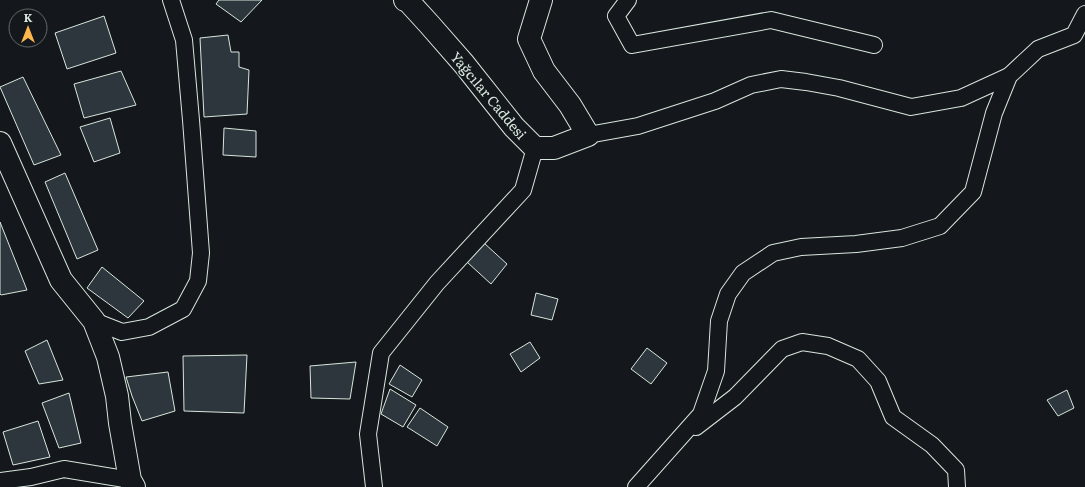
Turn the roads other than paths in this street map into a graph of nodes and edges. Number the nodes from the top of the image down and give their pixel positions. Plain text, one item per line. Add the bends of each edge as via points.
1 (172, 0) edge
2 (406, 0) edge
3 (541, 0) edge
4 (628, 0) edge
5 (1085, 14) edge
6 (874, 45) dead end
7 (1009, 76) junction
8 (588, 135) junction
9 (0, 143) edge
10 (535, 148) junction
11 (94, 321) junction
12 (677, 441) junction
13 (0, 481) edge
14 (132, 483) edge
15 (374, 487) edge
16 (636, 487) edge
17 (957, 487) edge

1 - 11 street via 185,48 201,253 198,281 183,309 149,327 122,332
2 - 10 street, Yağcılar Caddesi via 464,64 514,127
3 - 8 street via 529,39 544,71 570,105
4 - 6 street via 616,16 632,45 771,20
5 - 7 street via 1074,35 1038,49
7 - 8 street via 961,98 911,107 839,88 781,79 751,85 715,101 638,126
7 - 12 street via 994,113 973,192 940,226 902,238 773,252 743,273 728,294 719,321 716,372 701,414
8 - 10 street, Yağcılar Caddesi via 554,148
9 - 11 street via 61,280
10 - 15 street via 523,190 437,283 381,354 368,434
11 - 14 street via 108,357
12 - 16 street
12 - 17 street via 735,397 782,349 802,342 828,346 858,359 878,381 893,416 932,445 956,470
13 - 14 street via 64,469

